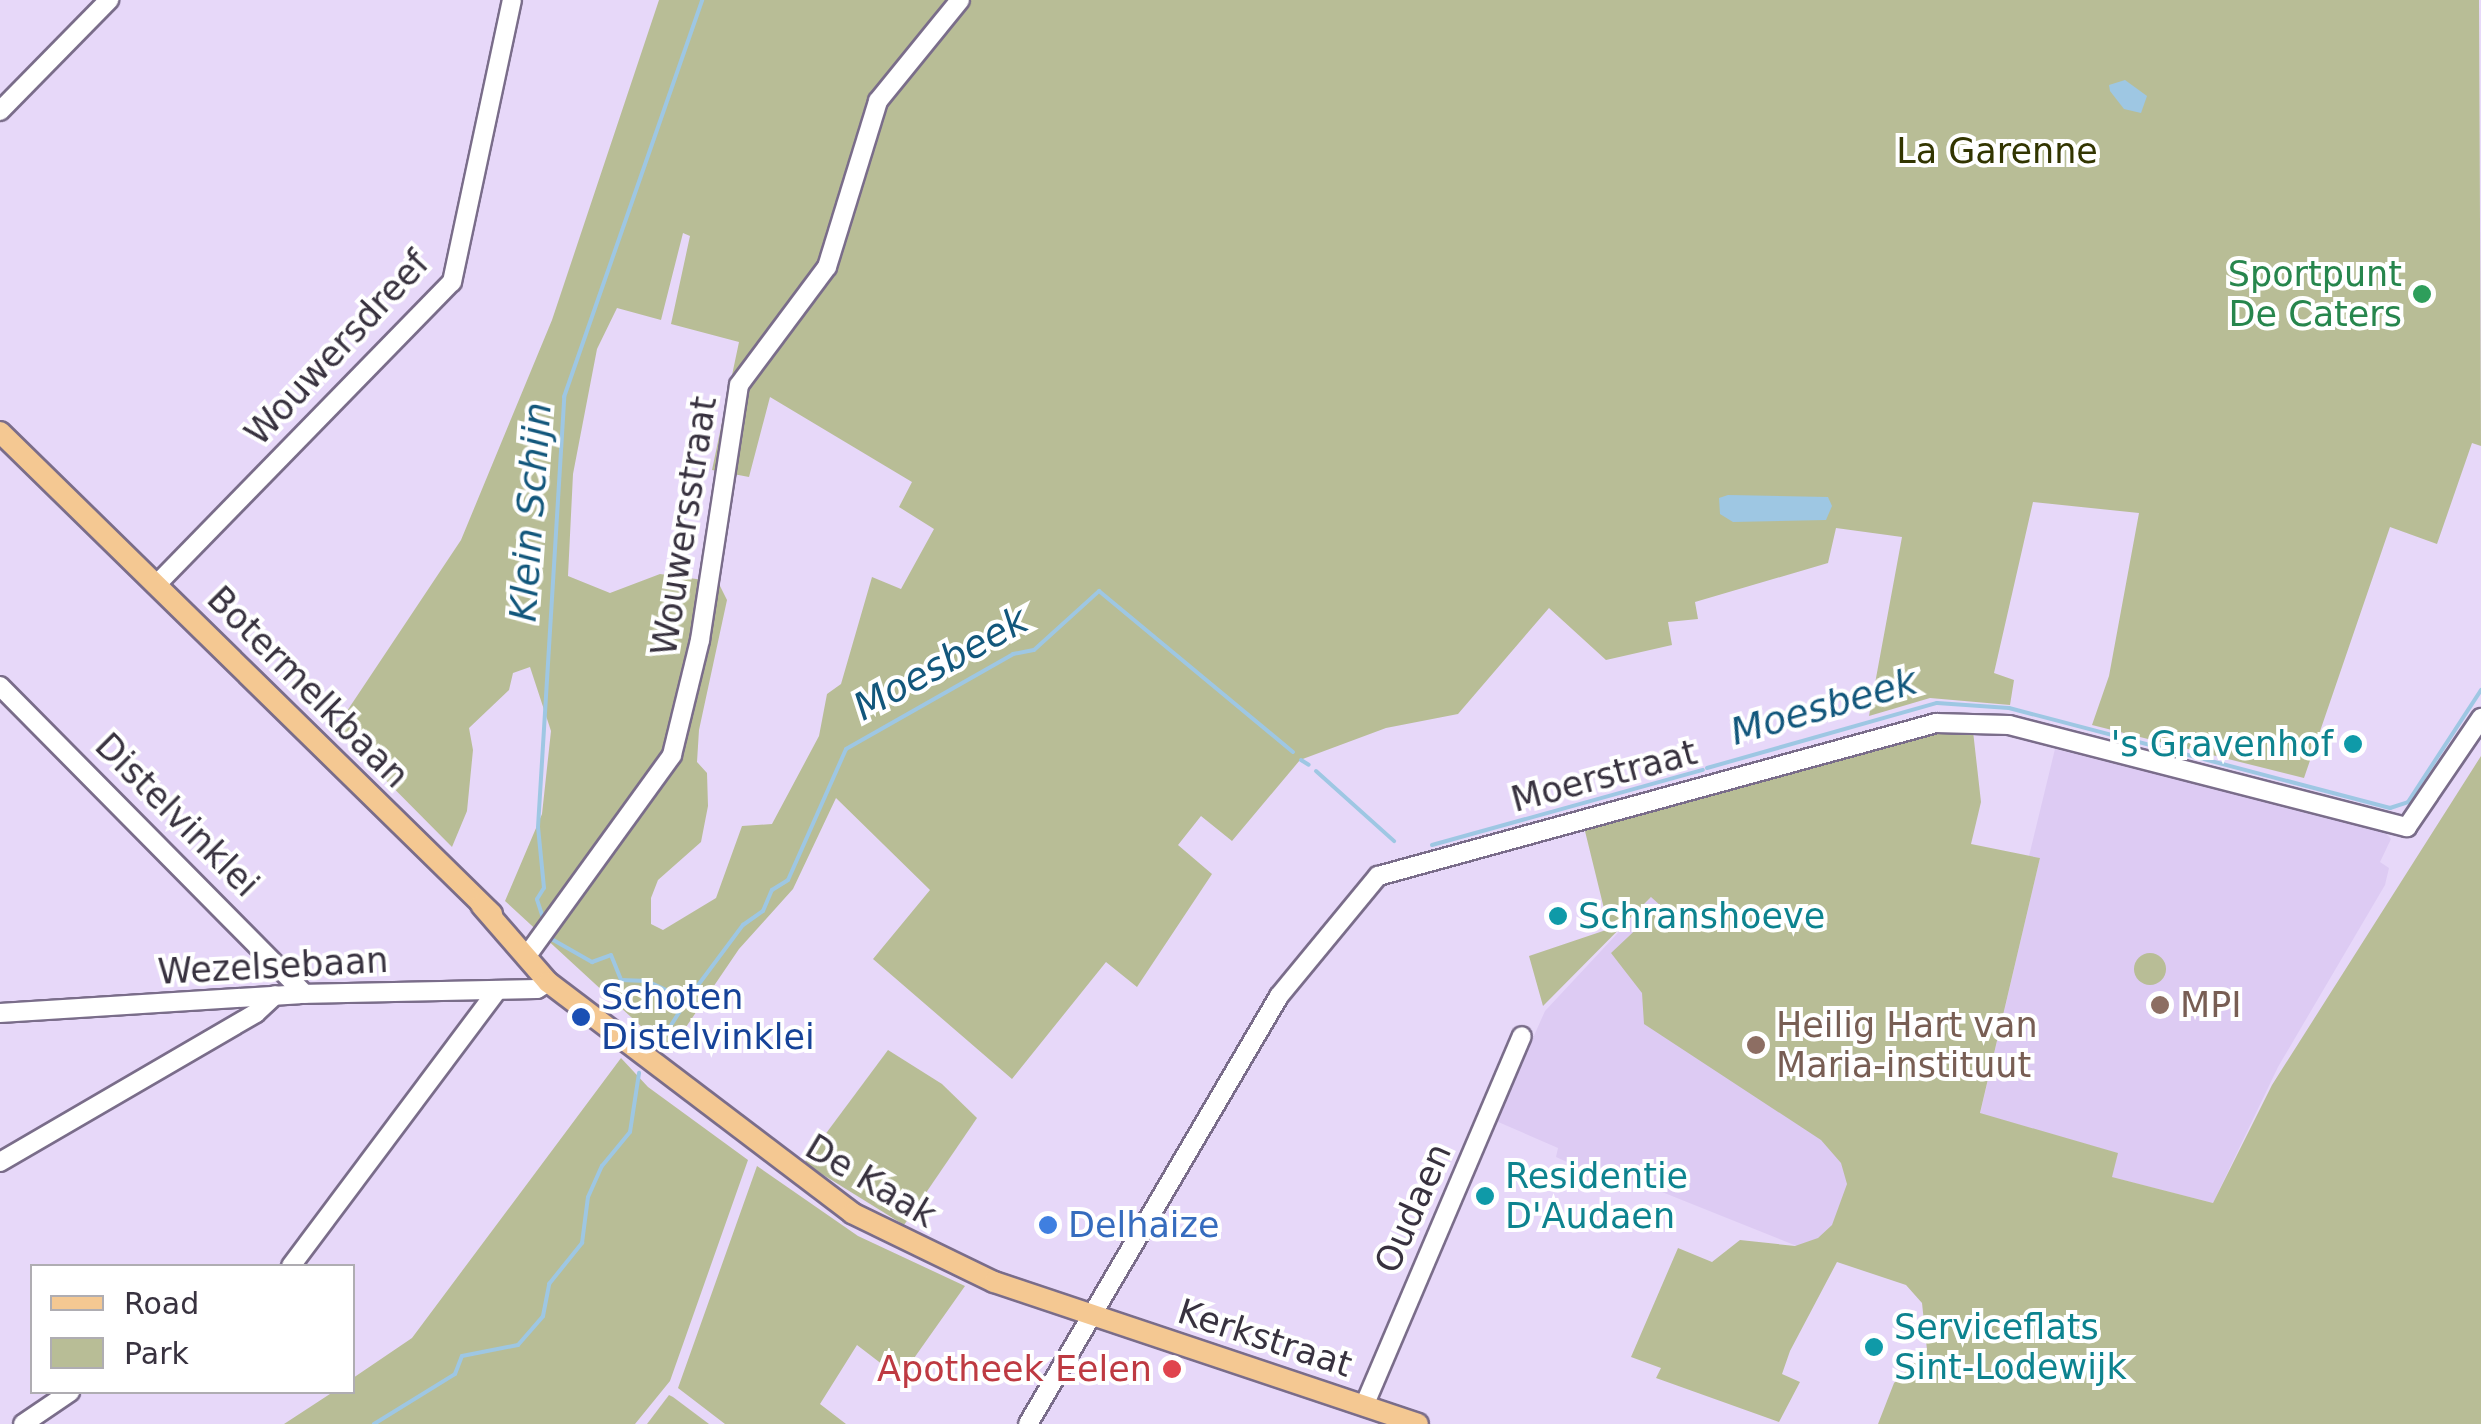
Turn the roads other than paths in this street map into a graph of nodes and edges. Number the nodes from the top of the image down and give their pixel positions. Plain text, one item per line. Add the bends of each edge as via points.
1 (109, 0) edge
2 (512, 0) edge
3 (960, 0) edge
4 (0, 111) edge
5 (0, 423) edge
6 (0, 432) edge
7 (89, 516) junction
8 (157, 584) junction
9 (0, 686) edge
10 (2481, 718) edge
11 (529, 954) junction
12 (548, 982) junction
13 (497, 991) junction
14 (305, 994) junction
15 (274, 996) junction
16 (0, 1013) edge
17 (600, 1020) junction
18 (1522, 1036) dead end
19 (644, 1054) joint
20 (0, 1162) edge
21 (292, 1264) edge
22 (1092, 1315) junction
23 (67, 1394) edge
24 (1364, 1406) junction
25 (23, 1424) edge
26 (1028, 1424) edge
27 (1418, 1424) edge

1 - 4 street
2 - 8 street, Wouwersdreef via 452,282
3 - 11 street, Wouwersstraat via 878,101 828,267 740,385 700,640 672,755
5 - 7 main road, Botermelkbaan
6 - 7 main road, Botermelkbaan
7 - 8 main road, Botermelkbaan
8 - 11 main road, Botermelkbaan
9 - 14 street, Distelvinklei
10 - 22 street, Moerstraat via 2407,827 2009,725 1936,723 1402,865 1360,891 1279,996
11 - 12 main road, Botermelkbaan
11 - 17 main road, Botermelkbaan
12 - 13 street, Wezelsebaan
12 - 17 main road, Botermelkbaan
13 - 14 street, Wezelsebaan
13 - 21 street
14 - 15 street, Wezelsebaan
15 - 16 street, Wezelsebaan
15 - 20 street via 256,1013
17 - 19 main road, Botermelkbaan
18 - 24 street, Oudaen
19 - 22 main road, De Kaak via 852,1214 994,1282
22 - 24 main road, Kerkstraat
22 - 26 street
23 - 25 street
24 - 27 main road, Kerkstraat

